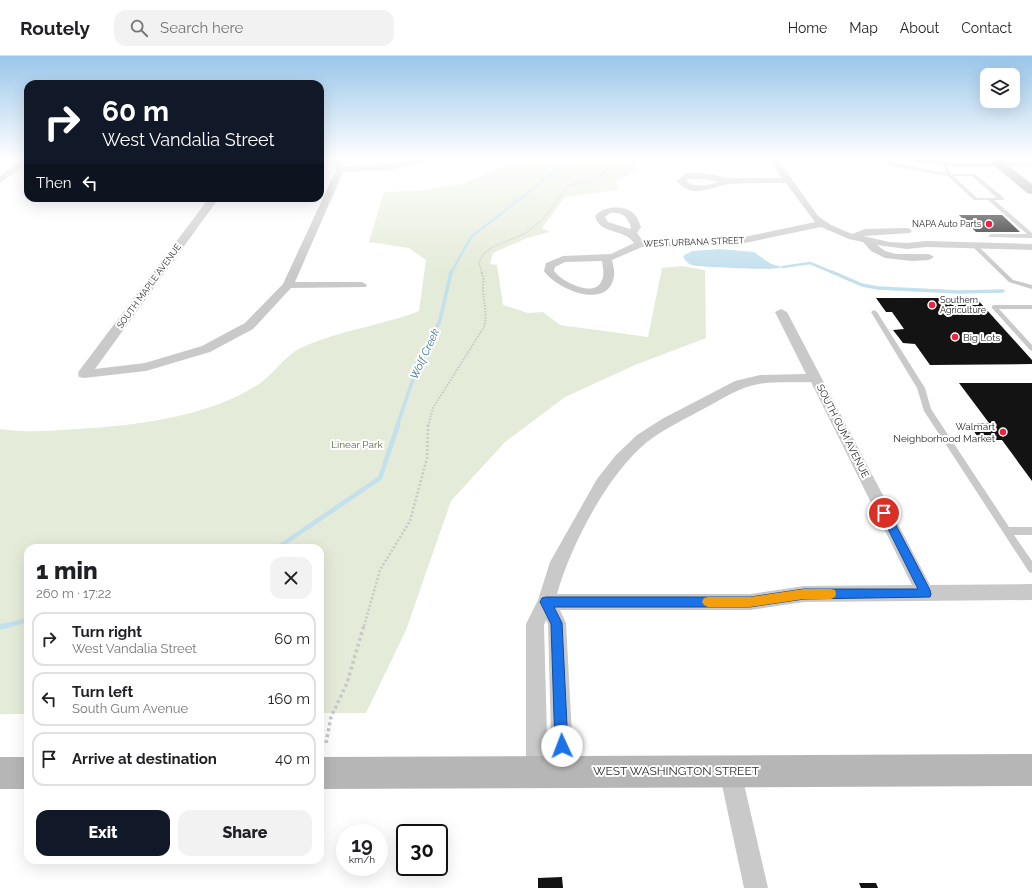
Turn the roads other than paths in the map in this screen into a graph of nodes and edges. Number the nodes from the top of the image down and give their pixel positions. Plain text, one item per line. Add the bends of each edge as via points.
1 (328, 196) edge
2 (799, 196) edge
3 (972, 196) edge
4 (998, 196) edge
5 (989, 199) junction
6 (211, 202) edge
7 (822, 224) junction
8 (887, 231) junction
9 (907, 231) dead end
10 (632, 234) dead end
11 (990, 236) dead end
12 (1032, 236) edge
13 (852, 237) junction
14 (868, 242) junction
15 (640, 244) junction
16 (898, 245) junction
17 (975, 246) junction
18 (1032, 247) edge
19 (908, 257) junction
20 (929, 257) dead end
21 (607, 258) junction
22 (288, 285) junction
23 (362, 285) dead end
24 (1032, 286) edge
25 (1032, 307) edge
26 (781, 312) dead end
27 (874, 312) dead end
28 (1032, 348) edge
29 (815, 378) junction
30 (1007, 531) junction
31 (1032, 531) edge
32 (1032, 569) edge
33 (1032, 592) edge
34 (926, 594) junction
35 (546, 602) junction
36 (1032, 770) edge
37 (730, 771) junction
38 (550, 772) junction
39 (0, 773) edge
40 (24, 773) edge
41 (324, 773) edge
42 (756, 888) edge

1 - 22 street
2 - 7 street via 811,214
3 - 5 lane via 976,199
4 - 5 lane via 1002,199
5 - 12 lane
6 - 22 street, SOUTH MAPLE AVENUE via 84,374 146,367 206,349 249,326
7 - 13 street
7 - 15 street, WEST URBANA STREET via 735,242
8 - 9 street
8 - 13 street via 866,232
8 - 16 street
10 - 15 street
11 - 12 lane
13 - 14 street
14 - 16 street
14 - 19 street via 884,255
15 - 21 street, WEST URBANA STREET
16 - 17 street
16 - 19 street
17 - 18 street
17 - 24 lane via 1011,281
19 - 20 street
21 - 21 street, WEST URBANA STREET via 558,260 550,265 549,271 552,276 573,288 595,291 605,288 608,283
22 - 23 street
25 - 28 lane via 994,307
26 - 29 street, SOUTH GUM AVENUE
27 - 30 lane via 921,388 927,409
29 - 34 street, SOUTH GUM AVENUE
29 - 35 street via 760,379 740,384 667,422 642,439 621,459 602,483 556,567
30 - 31 lane
30 - 32 lane
33 - 34 street
34 - 35 street via 804,594 750,602
35 - 38 street via 557,623
35 - 38 street via 535,624
36 - 37 main road, WEST WASHINGTON STREET
37 - 38 main road, WEST WASHINGTON STREET
37 - 42 street
38 - 41 main road, WEST WASHINGTON STREET
39 - 40 main road

